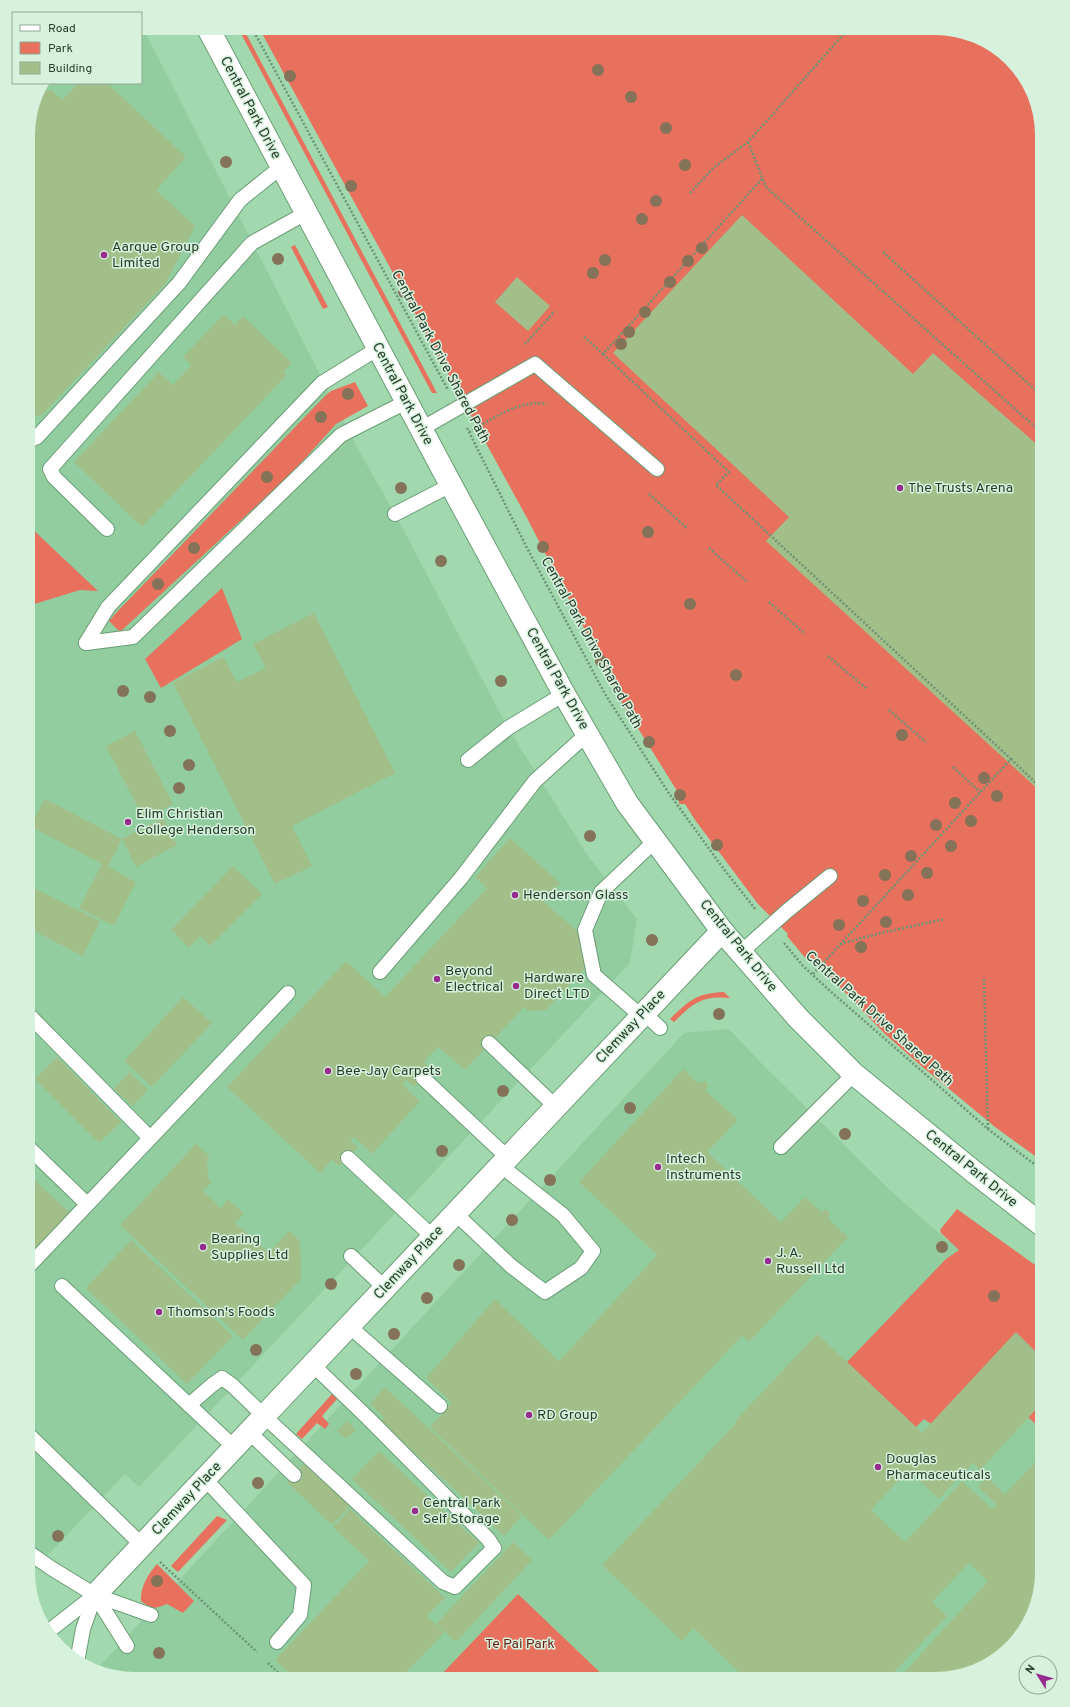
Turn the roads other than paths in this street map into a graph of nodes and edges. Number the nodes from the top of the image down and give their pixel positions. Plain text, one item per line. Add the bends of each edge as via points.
1 (212, 35) edge
2 (281, 167) junction
3 (306, 213) junction
4 (377, 349) junction
5 (406, 402) junction
6 (421, 430) junction
7 (35, 438) edge
8 (657, 469) dead end
9 (451, 486) junction
10 (395, 514) dead end
11 (107, 529) dead end
12 (564, 694) junction
13 (587, 734) junction
14 (468, 760) dead end
15 (655, 840) junction
16 (830, 876) dead end
17 (722, 931) junction
18 (740, 953) junction
19 (380, 972) dead end
20 (288, 993) dead end
21 (643, 1014) junction
22 (35, 1021) edge
23 (660, 1028) dead end
24 (489, 1043) dead end
25 (854, 1074) junction
26 (423, 1078) dead end
27 (556, 1107) junction
28 (150, 1138) junction
29 (781, 1147) dead end
30 (35, 1154) edge
31 (348, 1158) dead end
32 (504, 1162) junction
33 (88, 1204) junction
34 (455, 1213) junction
35 (1035, 1219) edge
36 (433, 1237) junction
37 (351, 1256) dead end
38 (35, 1260) edge
39 (62, 1286) dead end
40 (385, 1288) junction
41 (349, 1326) junction
42 (313, 1365) junction
43 (189, 1405) junction
44 (440, 1406) dead end
45 (264, 1416) junction
46 (250, 1432) junction
47 (35, 1441) edge
48 (235, 1448) junction
49 (294, 1475) dead end
50 (205, 1479) junction
51 (143, 1546) junction
52 (35, 1557) edge
53 (95, 1595) junction
54 (151, 1615) dead end
55 (52, 1628) edge
56 (277, 1642) dead end
57 (127, 1646) dead end
58 (78, 1654) edge

1 - 2 main road, Central Park Drive
2 - 3 main road, Central Park Drive
2 - 7 lane via 240,200 179,283
3 - 4 main road, Central Park Drive
3 - 11 lane via 252,244 50,469 54,477
4 - 5 main road, Central Park Drive
4 - 5 lane via 322,383 108,607 86,643 133,637 341,435
5 - 6 main road, Central Park Drive
6 - 8 lane via 535,364
6 - 9 main road, Central Park Drive
9 - 10 lane
9 - 12 main road, Central Park Drive
12 - 13 main road, Central Park Drive
12 - 14 lane via 508,728
13 - 15 main road, Central Park Drive via 627,803
13 - 19 lane via 535,781 462,878
15 - 17 main road, Central Park Drive
15 - 21 lane via 601,892 585,930 594,975
16 - 18 lane
17 - 18 main road, Central Park Drive
17 - 21 main road, Clemway Place
18 - 25 main road, Central Park Drive via 798,1018
20 - 28 lane
21 - 23 lane
21 - 27 main road, Clemway Place
22 - 28 lane
24 - 27 lane
25 - 29 lane
25 - 35 main road, Central Park Drive
26 - 32 lane
27 - 32 main road, Clemway Place
28 - 33 lane
30 - 33 lane
31 - 36 lane
32 - 34 main road, Clemway Place
32 - 34 lane via 563,1215 592,1251 581,1268 545,1292 511,1266
33 - 38 lane
34 - 36 main road, Clemway Place
36 - 40 main road, Clemway Place
37 - 40 lane
39 - 43 lane
40 - 41 main road, Clemway Place
41 - 42 main road, Clemway Place
41 - 44 lane
42 - 45 main road, Clemway Place
42 - 45 lane via 488,1538 494,1548 455,1587 443,1582
43 - 45 lane via 222,1378
43 - 48 lane
45 - 46 main road, Clemway Place
46 - 48 main road, Clemway Place
46 - 49 lane
47 - 51 lane
48 - 50 main road, Clemway Place
50 - 51 main road, Clemway Place
50 - 56 lane via 304,1585 300,1615
51 - 53 main road, Clemway Place
52 - 53 lane
53 - 54 lane
53 - 55 lane
53 - 57 lane
53 - 58 lane via 83,1629

